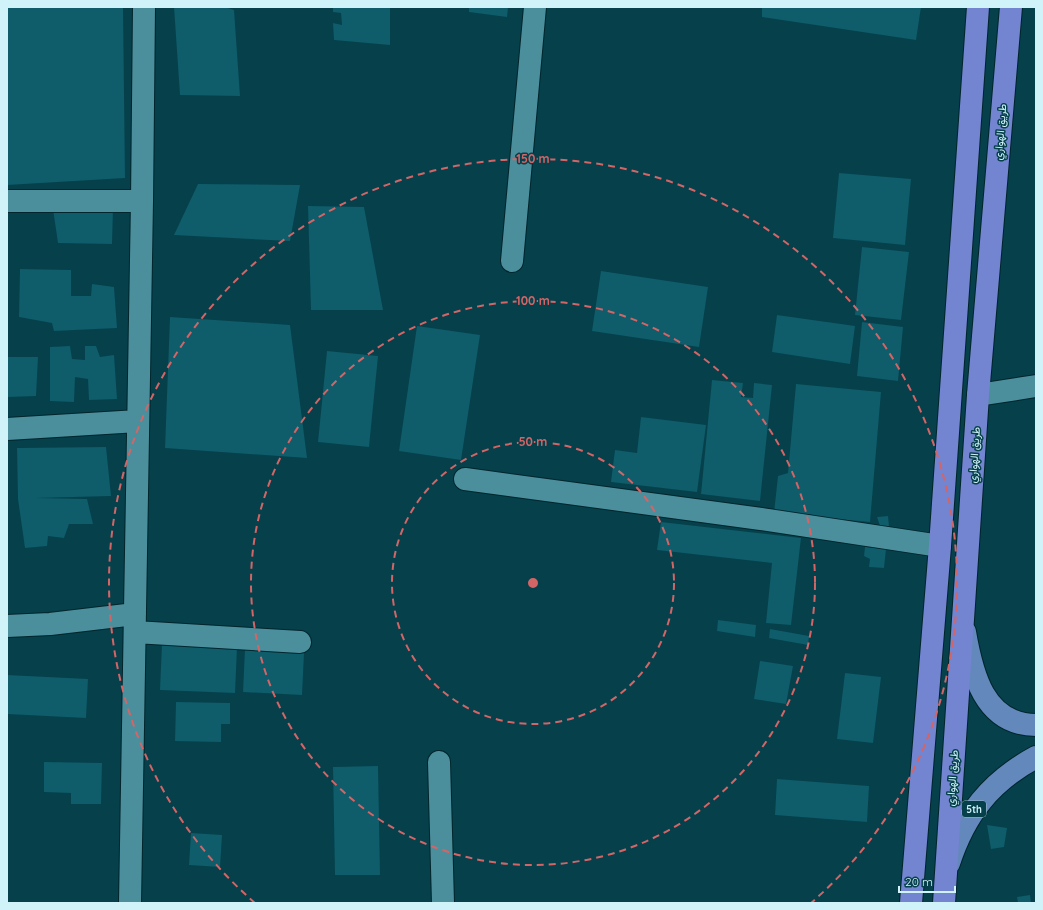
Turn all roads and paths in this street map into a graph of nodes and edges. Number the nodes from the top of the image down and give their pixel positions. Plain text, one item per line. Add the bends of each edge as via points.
1 (144, 7) edge
2 (535, 7) edge
3 (978, 7) edge
4 (1011, 7) edge
5 (7, 201) edge
6 (142, 201) junction
7 (512, 261) dead end
8 (1036, 386) edge
9 (978, 395) junction
10 (138, 421) junction
11 (7, 428) edge
12 (465, 479) dead end
13 (940, 546) junction
14 (963, 619) junction
15 (135, 623) junction
16 (7, 626) edge
17 (300, 642) dead end
18 (1036, 725) edge
19 (1036, 757) edge
20 (439, 762) dead end
21 (944, 894) edge
22 (130, 903) edge
23 (442, 903) edge
24 (911, 903) edge

1 - 6 street
2 - 7 street
3 - 13 highway
4 - 9 highway, طريق الهواري
5 - 6 street
6 - 10 street
8 - 9 street
9 - 14 highway, طريق الهواري
10 - 11 street
10 - 15 street
12 - 13 street
13 - 24 highway
14 - 18 main road via 968,648 984,696 1008,718
14 - 21 highway, طريق الهواري
15 - 16 street
15 - 17 street
15 - 22 street
19 - 21 main road, 5th via 1004,777 976,807 955,844
20 - 23 street

